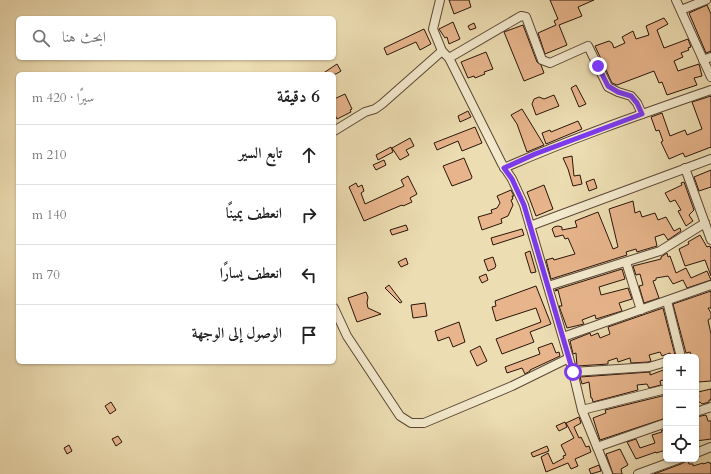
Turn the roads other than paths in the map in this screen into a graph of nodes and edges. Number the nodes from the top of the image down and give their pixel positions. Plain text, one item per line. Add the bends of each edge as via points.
1 (440, 0) edge
2 (676, 0) edge
3 (706, 0) edge
4 (681, 10) junction
5 (442, 51) junction
6 (449, 58) junction
7 (707, 59) edge
8 (711, 77) edge
9 (711, 90) edge
10 (642, 114) junction
11 (336, 130) edge
12 (711, 159) edge
13 (504, 168) junction
14 (685, 168) junction
15 (704, 223) junction
16 (530, 226) junction
17 (711, 240) edge
18 (626, 262) junction
19 (711, 285) edge
20 (548, 286) junction
21 (667, 301) junction
22 (641, 310) junction
23 (336, 312) edge
24 (563, 337) junction
25 (680, 354) edge
26 (569, 358) junction
27 (663, 363) edge
28 (573, 372) junction
29 (663, 390) edge
30 (711, 407) edge
31 (582, 410) junction
32 (699, 411) edge
33 (663, 424) edge
34 (597, 447) junction
35 (711, 447) edge
36 (699, 452) edge
37 (671, 462) edge
38 (608, 474) edge
39 (638, 474) edge

1 - 5 street via 433,29
2 - 4 street
3 - 4 street
4 - 7 street
5 - 6 street
5 - 11 street via 382,104
6 - 10 street via 521,16 526,17 542,60 550,63 588,46 608,86 631,96
6 - 13 street
7 - 8 street
9 - 10 street
10 - 13 street
12 - 14 street
13 - 16 street via 524,205
14 - 15 street
14 - 16 street
15 - 17 street
15 - 18 street via 660,251
16 - 20 street
18 - 20 street
18 - 22 street
19 - 21 street
20 - 24 street
21 - 22 street
21 - 25 street
22 - 24 street
23 - 26 street via 347,336 400,416 411,423 424,423 512,386
24 - 26 street
26 - 28 street
27 - 28 street via 649,367
28 - 31 street
29 - 31 street
30 - 32 street
31 - 34 street
33 - 34 street
34 - 38 street
35 - 36 street
37 - 39 street

